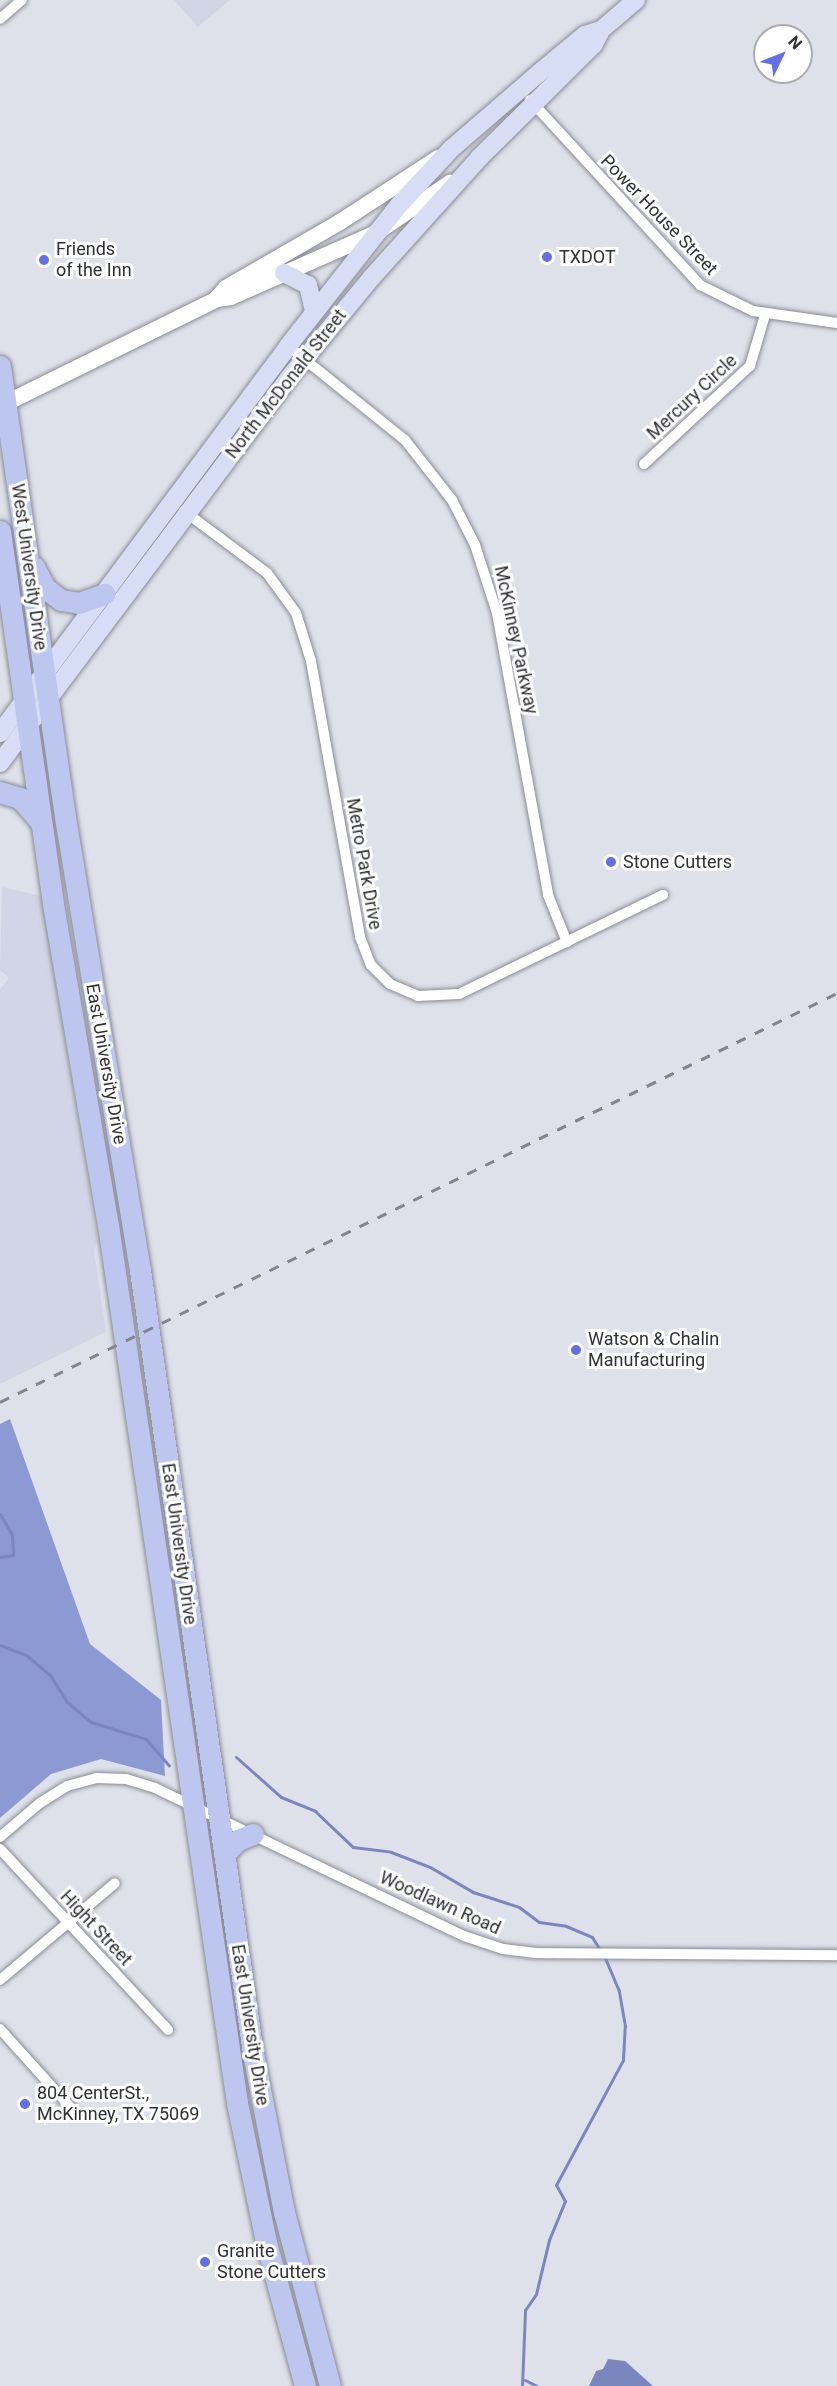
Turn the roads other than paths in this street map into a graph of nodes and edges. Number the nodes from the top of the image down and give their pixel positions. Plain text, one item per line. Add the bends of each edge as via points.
1 (22, 0) edge
2 (636, 0) edge
3 (0, 19) edge
4 (526, 96) junction
5 (451, 149) junction
6 (465, 172) junction
7 (374, 234) junction
8 (284, 273) junction
9 (217, 299) junction
10 (315, 311) junction
11 (765, 315) junction
12 (837, 323) edge
13 (288, 346) junction
14 (304, 358) junction
15 (0, 366) edge
16 (3, 405) edge
17 (644, 464) dead end
18 (179, 507) junction
19 (0, 531) edge
20 (26, 542) junction
21 (104, 594) junction
22 (45, 673) junction
23 (48, 697) junction
24 (24, 700) junction
25 (28, 725) junction
26 (0, 733) edge
27 (0, 764) edge
28 (0, 792) edge
29 (42, 823) junction
30 (663, 895) dead end
31 (567, 942) junction
32 (90, 974) junction
33 (64, 977) junction
34 (186, 1592) junction
35 (161, 1596) junction
36 (193, 1806) junction
37 (219, 1818) junction
38 (253, 1834) junction
39 (0, 1837) edge
40 (0, 1849) edge
41 (224, 1854) junction
42 (115, 1883) dead end
43 (69, 1923) junction
44 (837, 1955) edge
45 (0, 1980) edge
46 (246, 2000) junction
47 (222, 2002) junction
48 (0, 2029) edge
49 (168, 2030) dead end
50 (72, 2109) dead end
51 (305, 2386) edge
52 (330, 2386) edge

1 - 3 street
2 - 4 main road, North McDonald Street via 601,30 585,35
4 - 5 main road, North McDonald Street
4 - 6 main road, North McDonald Street
4 - 11 street, Power House Street via 691,276 731,303
5 - 7 main road, North McDonald Street
5 - 9 street via 340,222 226,288
6 - 7 street
6 - 14 main road, North McDonald Street
7 - 8 street
7 - 10 main road, North McDonald Street
8 - 9 street via 231,297
8 - 10 main road via 308,285
9 - 16 street
10 - 13 main road, North McDonald Street
11 - 12 street, Power House Street
11 - 17 street, Mercury Circle via 750,366
13 - 14 street, McKinney Parkway
13 - 18 main road, North McDonald Street
14 - 18 main road, North McDonald Street
14 - 31 street, McKinney Parkway via 377,414 415,451 452,500 475,544 497,614 548,895
15 - 16 highway, West University Drive
16 - 20 highway, West University Drive
18 - 21 main road, North McDonald Street
18 - 23 main road, North McDonald Street
18 - 31 street, Metro Park Drive via 267,573 296,614 311,661 360,937 376,971 409,994 439,998 468,990
19 - 24 highway, West University Drive
20 - 21 highway via 40,582 53,595 79,603
20 - 22 highway, West University Drive
21 - 22 main road, North McDonald Street
22 - 23 highway, West University Drive
22 - 24 main road, North McDonald Street
23 - 25 main road, North McDonald Street
23 - 32 highway, East University Drive
24 - 25 highway, West University Drive
24 - 26 main road, North McDonald Street
25 - 27 main road, North McDonald Street
25 - 29 highway, East University Drive
28 - 29 highway via 20,798
29 - 33 highway, East University Drive
30 - 31 street, Metro Park Drive
32 - 33 highway
32 - 34 highway, East University Drive via 130,1202
33 - 35 highway, East University Drive via 108,1225
34 - 35 highway
34 - 37 highway, East University Drive
35 - 36 highway, East University Drive
36 - 37 street, Woodlawn Road
36 - 39 street, Woodlawn Road via 140,1782 96,1779 73,1783 52,1793
36 - 47 highway, East University Drive
37 - 38 street, Woodlawn Road
37 - 41 highway, East University Drive
38 - 41 highway via 237,1840
38 - 44 street, Woodlawn Road via 457,1933 503,1949 534,1953
40 - 43 street, Hight Street
41 - 46 highway, East University Drive
42 - 43 street
43 - 45 street
43 - 49 street, Hight Street
46 - 47 highway
46 - 52 highway, East University Drive via 284,2212
47 - 51 highway, East University Drive via 259,2213
48 - 50 street

